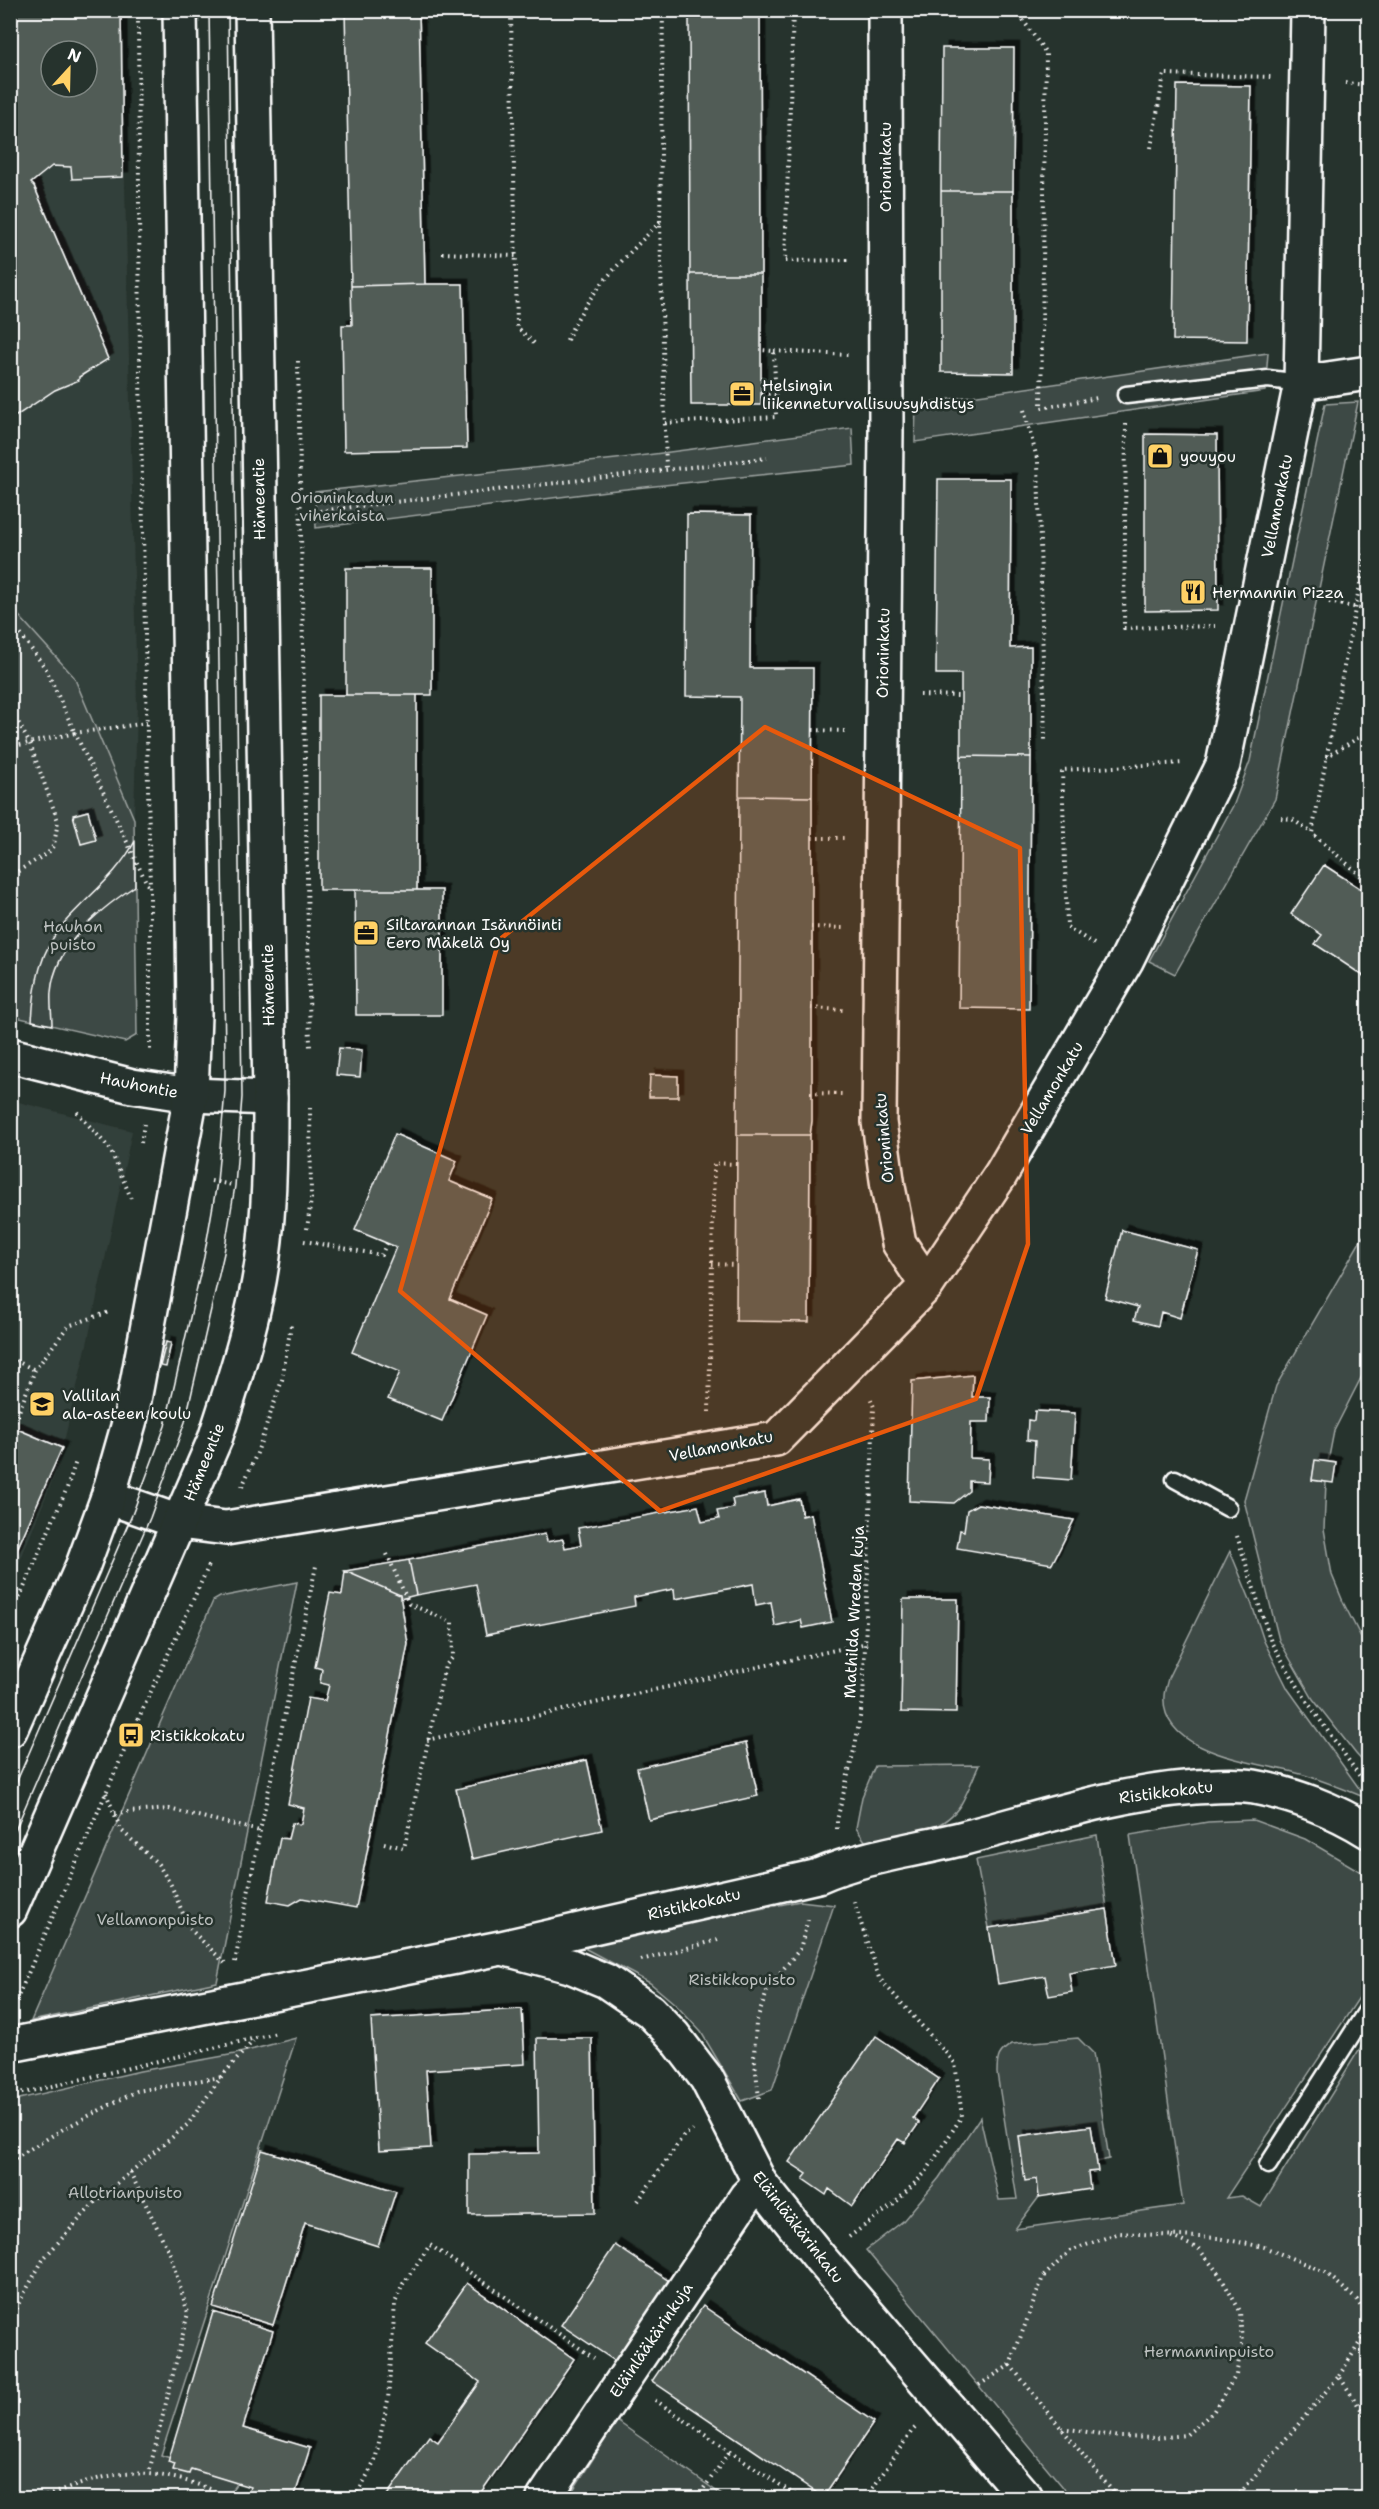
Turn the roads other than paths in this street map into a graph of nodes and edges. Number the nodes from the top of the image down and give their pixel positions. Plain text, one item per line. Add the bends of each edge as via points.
1 (180, 10) edge
2 (252, 10) edge
3 (885, 10) edge
4 (1308, 10) edge
5 (1368, 373) edge
6 (1301, 383) junction
7 (1126, 395) road end
8 (10, 1055) edge
9 (191, 1095) junction
10 (270, 1098) junction
11 (927, 1285) junction
12 (1175, 1479) dead end
13 (108, 1497) junction
14 (1228, 1508) road end
15 (179, 1522) junction
16 (10, 1730) edge
17 (1368, 1831) edge
18 (10, 1910) edge
19 (501, 1948) junction
20 (1368, 2009) edge
21 (10, 2044) edge
22 (1268, 2165) dead end
23 (760, 2183) junction
24 (544, 2499) edge
25 (1026, 2499) edge

1 - 9 street via 194,1015
2 - 10 street, Hämeentie
3 - 11 street, Orioninkatu via 886,431 879,1122 899,1243
4 - 6 street, Vellamonkatu
5 - 6 street
6 - 7 lane via 1268,379
6 - 11 street, Vellamonkatu via 1223,765 1142,935 1001,1174
8 - 9 street, Hauhontie via 132,1086
9 - 10 street, Hauhontie
9 - 13 street via 131,1416
10 - 15 street, Hämeentie via 265,1242 252,1313 215,1439
11 - 15 street, Vellamonkatu via 776,1439 251,1525 226,1528
12 - 14 lane
13 - 15 street, Vellamonkatu
13 - 16 street via 83,1565
15 - 18 street, Hämeentie
17 - 19 street, Ristikkokatu via 1281,1793 1223,1785 1172,1789 1110,1799 838,1867 818,1876
19 - 21 street, Ristikkokatu
19 - 23 street, Eläinlääkärinkatu via 579,1969 606,1981 650,2011 707,2079
20 - 22 lane
23 - 24 street, Eläinlääkärinkuja via 746,2197
23 - 25 street, Eläinlääkärinkatu

